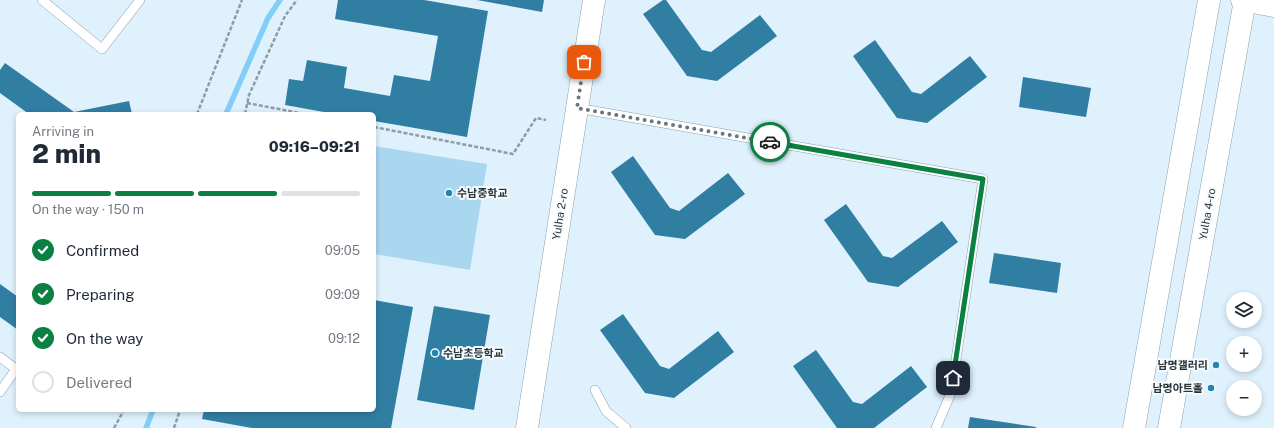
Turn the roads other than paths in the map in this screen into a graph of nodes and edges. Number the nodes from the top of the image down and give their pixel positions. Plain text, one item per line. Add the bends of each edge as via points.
1 (42, 0) edge
2 (140, 0) edge
3 (594, 0) edge
4 (1209, 0) edge
5 (1242, 0) edge
6 (1245, 0) edge
7 (55, 4) edge
8 (1274, 6) edge
9 (577, 108) junction
10 (0, 357) edge
11 (595, 390) dead end
12 (0, 392) edge
13 (527, 428) edge
14 (626, 428) edge
15 (936, 428) edge
16 (1134, 428) edge
17 (1169, 428) edge

1 - 7 lane
2 - 7 lane via 102,49
3 - 9 main road, Yulha 2-ro
4 - 16 main road
5 - 6 main road
6 - 8 main road
6 - 17 main road, Yulha 4-ro
9 - 13 main road, Yulha 2-ro
9 - 15 lane via 983,179 951,394
10 - 12 lane via 16,369
11 - 14 lane via 606,411

